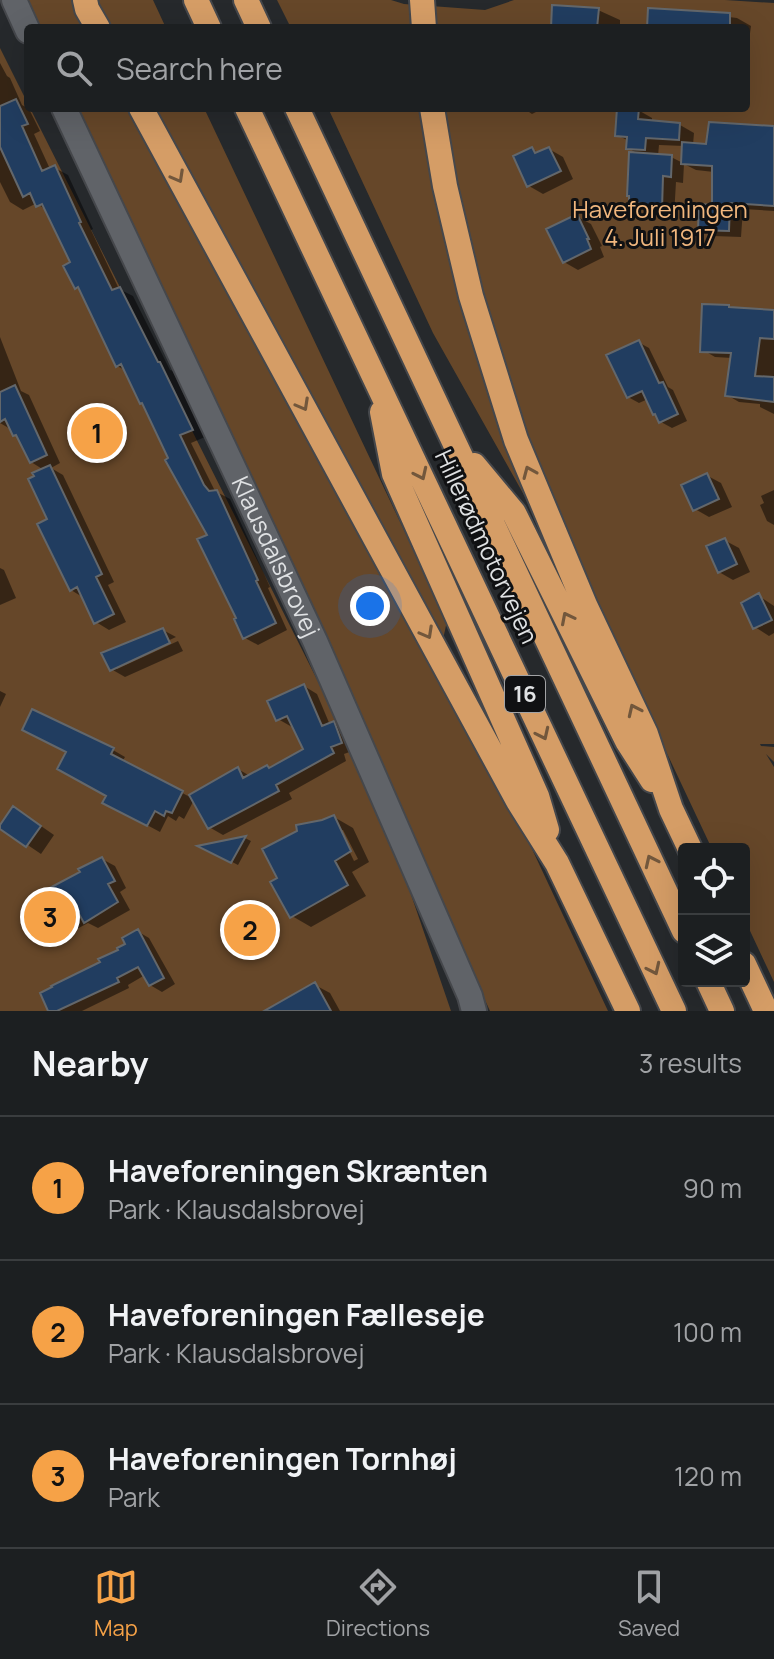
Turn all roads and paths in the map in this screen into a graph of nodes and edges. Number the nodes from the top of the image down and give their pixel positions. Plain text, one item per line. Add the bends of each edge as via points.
1 (14, 0) edge
2 (85, 0) edge
3 (422, 0) edge
4 (247, 1) edge
5 (196, 2) edge
6 (25, 24) edge
7 (96, 24) edge
8 (207, 24) edge
9 (257, 24) edge
10 (424, 24) edge
11 (66, 112) edge
12 (143, 112) edge
13 (249, 112) edge
14 (299, 112) edge
15 (433, 112) edge
16 (376, 378) junction
17 (453, 440) junction
18 (671, 809) junction
19 (687, 843) edge
20 (557, 863) junction
21 (678, 918) edge
22 (750, 977) edge
23 (711, 987) edge
24 (474, 1011) edge
25 (628, 1011) edge
26 (674, 1011) edge
27 (722, 1011) edge
28 (766, 1011) edge

1 - 6 street
2 - 7 highway
3 - 10 highway
4 - 9 highway
5 - 8 highway
11 - 24 street, Klausdalsbrovej via 315,641
12 -> 20 highway via 518,801
13 - 16 highway, Hillerødmotorvejen / 16
14 - 17 highway, Hillerødmotorvejen / 16
18 -> 15 highway via 646,734 516,440 471,296
16 - 20 highway via 394,474 537,796
16 -> 26 highway, Hillerødmotorvejen / 16
18 -> 17 highway, 16 via 627,741 514,513
21 -> 17 highway, Hillerødmotorvejen / 16
18 - 19 highway
20 - 25 highway
22 - 28 highway
23 - 27 highway

